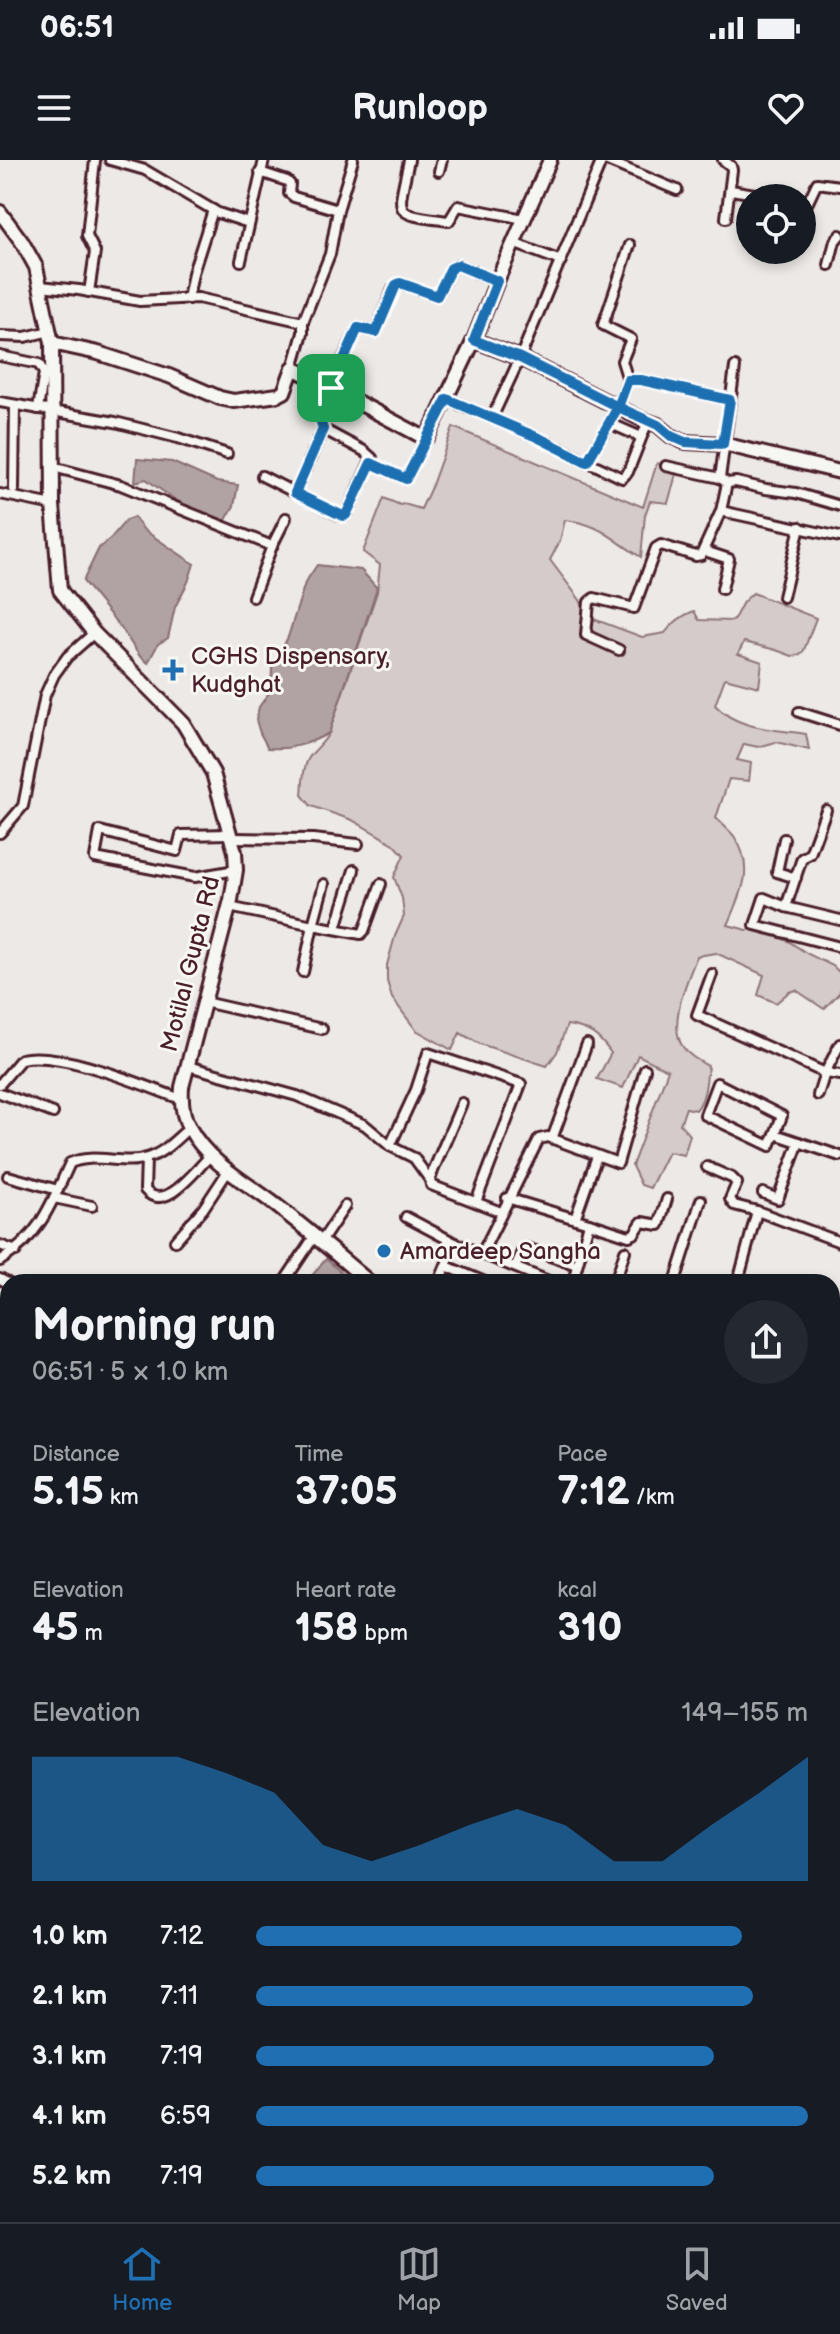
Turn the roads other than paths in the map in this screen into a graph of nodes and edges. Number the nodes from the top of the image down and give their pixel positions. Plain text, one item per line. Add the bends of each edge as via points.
1 (95, 160) edge
2 (110, 160) edge
3 (264, 160) edge
4 (353, 160) edge
5 (409, 160) edge
6 (442, 160) edge
7 (550, 160) edge
8 (604, 160) edge
9 (723, 160) edge
10 (439, 171) dead end
11 (260, 172) junction
12 (816, 185) edge
13 (840, 186) edge
14 (677, 190) dead end
15 (731, 190) junction
16 (736, 191) edge
17 (213, 210) junction
18 (338, 210) junction
19 (0, 212) edge
20 (726, 218) dead end
21 (524, 219) junction
22 (249, 223) junction
23 (840, 235) edge
24 (513, 243) junction
25 (630, 245) dead end
26 (241, 261) dead end
27 (561, 261) junction
28 (829, 265) dead end
29 (497, 281) junction
30 (40, 286) junction
31 (89, 292) junction
32 (188, 299) junction
33 (303, 322) junction
34 (0, 336) edge
35 (51, 337) junction
36 (474, 340) junction
37 (0, 356) edge
38 (520, 358) junction
39 (735, 367) dead end
40 (293, 368) junction
41 (628, 380) junction
42 (331, 388) junction
43 (447, 399) junction
44 (730, 400) junction
45 (0, 402) edge
46 (15, 405) junction
47 (618, 407) junction
48 (38, 409) junction
49 (54, 411) junction
50 (492, 418) junction
51 (648, 421) junction
52 (609, 423) junction
53 (323, 429) junction
54 (428, 436) junction
55 (641, 437) junction
56 (723, 444) junction
57 (227, 454) dead end
58 (587, 462) junction
59 (371, 463) junction
60 (666, 466) dead end
61 (53, 467) junction
62 (840, 472) edge
63 (262, 476) dead end
64 (724, 480) junction
65 (14, 489) dead end
66 (295, 493) junction
67 (0, 494) edge
68 (53, 505) junction
69 (840, 506) edge
70 (721, 511) junction
71 (286, 518) dead end
72 (800, 527) junction
73 (840, 537) edge
74 (272, 546) junction
75 (705, 551) junction
76 (722, 589) dead end
77 (253, 597) dead end
78 (783, 597) dead end
79 (94, 633) junction
80 (619, 650) dead end
81 (799, 712) dead end
82 (840, 725) edge
83 (826, 810) dead end
84 (0, 833) edge
85 (232, 836) junction
86 (784, 839) dead end
87 (358, 844) dead end
88 (236, 870) junction
89 (354, 870) dead end
90 (796, 878) junction
91 (324, 884) dead end
92 (381, 884) dead end
93 (229, 907) junction
94 (786, 907) junction
95 (840, 920) edge
96 (313, 925) junction
97 (336, 928) junction
98 (840, 947) edge
99 (303, 972) dead end
100 (712, 974) dead end
101 (204, 1002) junction
102 (322, 1029) dead end
103 (587, 1044) dead end
104 (840, 1044) edge
105 (188, 1066) junction
106 (645, 1069) dead end
107 (825, 1073) junction
108 (840, 1075) edge
109 (0, 1084) edge
110 (0, 1093) edge
111 (818, 1095) dead end
112 (181, 1099) junction
113 (462, 1103) dead end
114 (53, 1113) dead end
115 (189, 1128) junction
116 (775, 1134) junction
117 (552, 1139) junction
118 (799, 1142) junction
119 (390, 1146) junction
120 (211, 1155) junction
121 (597, 1156) junction
122 (840, 1156) edge
123 (146, 1159) junction
124 (707, 1167) dead end
125 (228, 1171) junction
126 (8, 1176) dead end
127 (430, 1180) junction
128 (763, 1193) dead end
129 (56, 1194) junction
130 (507, 1198) junction
131 (667, 1199) dead end
132 (701, 1200) dead end
133 (476, 1202) junction
134 (92, 1206) dead end
135 (345, 1206) dead end
136 (757, 1211) junction
137 (501, 1212) junction
138 (406, 1217) dead end
139 (575, 1219) junction
140 (589, 1223) junction
141 (318, 1239) junction
142 (175, 1241) dead end
143 (840, 1242) edge
144 (455, 1243) junction
145 (0, 1245) edge
146 (16, 1251) junction
147 (625, 1251) dead end
148 (482, 1253) junction
149 (0, 1261) edge
150 (577, 1265) junction
151 (446, 1266) junction
152 (515, 1267) junction
153 (290, 1274) edge
154 (360, 1274) edge
155 (442, 1274) edge
156 (466, 1274) edge
157 (532, 1274) edge
158 (575, 1274) edge
159 (618, 1274) edge
160 (678, 1274) edge
161 (740, 1274) edge

1 - 31 street via 87,226 95,252
2 - 17 street via 145,170
3 - 11 street
4 - 18 street
5 - 21 street via 400,202 407,215 449,221 458,206
6 - 10 street
7 - 21 street
8 - 14 street
8 - 27 street
9 - 15 street via 731,166
11 - 18 street via 287,181 294,197
11 - 22 street
12 - 13 street
15 - 16 street
15 - 20 street
17 - 22 street
17 - 32 street
18 - 33 street via 330,254
19 - 30 street, Motilal Gupta Rd via 36,267
21 - 24 street
22 - 26 street
23 - 28 street
24 - 27 street
24 - 29 street
25 - 41 street via 603,325 631,339 622,361
27 - 38 street
29 - 36 street
29 - 42 street via 458,265 451,268 437,296 396,285 376,332 358,328
30 - 31 street
30 - 35 street, Motilal Gupta Rd
31 - 32 street via 140,301
32 - 33 street
33 - 40 street
34 - 35 street
35 - 40 street via 234,401 284,392
35 - 49 street, Motilal Gupta Rd
36 - 38 street
36 - 43 street
37 - 48 street via 43,367
38 - 47 street
38 - 50 street
39 - 44 street
40 - 42 street
41 - 44 street
41 - 47 street
42 - 53 street via 320,419
42 - 54 street
43 - 50 street
43 - 54 street
44 - 56 street
45 - 46 street
46 - 48 street
46 - 65 street
47 - 51 street
47 - 52 street
48 - 49 street
49 - 57 street via 115,422
49 - 61 street, Motilal Gupta Rd
50 - 58 street
51 - 55 street
51 - 56 street via 685,442
52 - 55 street
52 - 58 street
53 - 59 street via 370,455
53 - 66 street
54 - 59 street via 406,479
55 - 58 street via 625,477
56 - 62 street
56 - 64 street
59 - 66 street via 346,515
60 - 64 street
61 - 68 street, Motilal Gupta Rd
61 - 74 street via 121,485
63 - 66 street
64 - 69 street
64 - 70 street
67 - 68 street
68 - 79 street, Motilal Gupta Rd via 60,590
70 - 72 street
70 - 75 street
71 - 74 street
72 - 73 street
72 - 78 street
74 - 77 street
75 - 76 street via 729,559
75 - 80 street via 696,556 667,545 656,548 634,608 591,599 586,635
79 - 84 street via 54,675 45,695 23,806
79 - 85 street, Motilal Gupta Rd via 183,723 213,773
81 - 82 street
83 - 90 street
85 - 87 street
85 - 88 street, Motilal Gupta Rd
85 - 88 street via 181,835 177,851 100,831 95,858 195,877
86 - 90 street via 777,872
88 - 93 street, Motilal Gupta Rd
89 - 97 street
90 - 94 street
91 - 96 street
92 - 97 street via 363,933
93 - 96 street
93 - 101 street, Motilal Gupta Rd
94 - 95 street
94 - 98 street via 764,898 755,925
96 - 97 street
96 - 99 street
100 - 107 street via 697,1015
101 - 102 street
101 - 105 street, Motilal Gupta Rd
103 - 117 street
104 - 107 street
105 - 112 street, Motilal Gupta Rd
105 - 119 street via 297,1096 365,1125
106 - 121 street via 618,1163
107 - 108 street
107 - 111 street
109 - 112 street via 21,1059 34,1057 64,1061
110 - 114 street
112 - 115 street, Motilal Gupta Rd
113 - 127 street
115 - 120 street, Motilal Gupta Rd
115 - 123 street
116 - 116 street via 782,1116 717,1083 705,1115 770,1146
116 - 118 street
117 - 121 street
117 - 130 street via 539,1139
118 - 122 street
118 - 128 street via 778,1199
119 - 127 street via 414,1158
119 - 133 street via 428,1053 521,1084
120 - 123 street via 163,1198 145,1190
120 - 125 street, Motilal Gupta Rd
121 - 139 street
123 - 129 street via 79,1159 70,1163
124 - 136 street via 737,1183 730,1202
125 - 141 street, Motilal Gupta Rd
125 - 142 street
126 - 129 street
127 - 133 street via 438,1189
129 - 134 street
129 - 146 street via 34,1234
130 - 137 street
130 - 139 street
131 - 140 street via 659,1225 642,1222 629,1236
132 - 160 street
133 - 137 street
135 - 141 street
136 - 143 street
136 - 161 street
137 - 148 street
138 - 144 street
139 - 140 street
140 - 150 street
141 - 153 street
141 - 154 street, Motilal Gupta Rd
144 - 148 street
144 - 151 street
145 - 146 street
146 - 149 street
147 - 159 street
148 - 152 street
150 - 152 street via 526,1248
150 - 158 street
151 - 155 street
151 - 156 street
152 - 157 street

